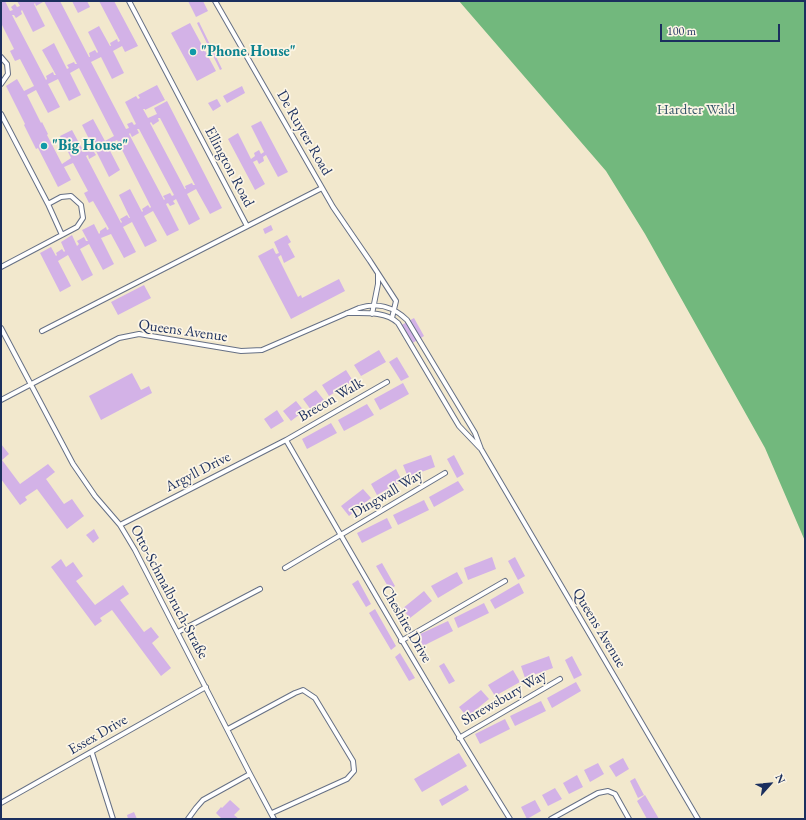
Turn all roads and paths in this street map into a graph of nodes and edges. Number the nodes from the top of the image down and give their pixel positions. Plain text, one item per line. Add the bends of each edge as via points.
1 (129, 1) edge
2 (215, 1) edge
3 (1, 57) edge
4 (1, 84) edge
5 (1, 114) edge
6 (322, 188) junction
7 (48, 204) junction
8 (247, 226) junction
9 (62, 235) junction
10 (1, 267) edge
11 (378, 274) junction
12 (374, 305) junction
13 (394, 310) junction
14 (345, 313) junction
15 (372, 314) junction
16 (392, 318) junction
17 (1, 328) edge
18 (42, 331) dead end
19 (388, 382) dead end
20 (30, 385) junction
21 (1, 400) edge
22 (286, 440) junction
23 (481, 449) junction
24 (445, 473) dead end
25 (120, 525) junction
26 (341, 535) junction
27 (285, 568) dead end
28 (505, 581) dead end
29 (260, 590) dead end
30 (178, 632) junction
31 (402, 641) junction
32 (560, 679) dead end
33 (206, 687) junction
34 (228, 729) junction
35 (460, 738) junction
36 (92, 752) junction
37 (250, 774) junction
38 (1, 803) edge
39 (272, 813) junction
40 (113, 819) edge
41 (188, 819) edge
42 (274, 819) edge
43 (510, 819) edge
44 (551, 819) edge
45 (629, 819) edge
46 (698, 819) edge

1 - 8 lane, Ellington Road
2 - 6 lane, De Ruyter Road
3 - 4 lane via 8,74
5 - 7 lane
6 - 8 lane
6 - 11 lane, De Ruyter Road
7 - 9 lane
7 - 9 lane via 61,197 71,196 81,205 83,218 77,227
8 - 18 lane, Ellington Road
9 - 10 lane
11 - 12 lane
11 - 13 lane, De Ruyter Road via 396,301
12 - 13 lane, Queens Avenue
12 - 14 lane, Queens Avenue via 366,305
12 - 15 lane
13 - 16 lane, De Ruyter Road
13 - 23 lane, Queens Avenue via 407,320 475,433
14 - 15 lane, Queens Avenue
14 - 20 lane, Queens Avenue via 262,350 240,351 139,334 119,338
15 - 16 lane, Queens Avenue
16 - 23 lane, Queens Avenue via 398,323 459,426
17 - 20 lane, Otto-Schmalbruch-Straße
19 - 22 lane, Brecon Walk
20 - 21 lane, Queens Avenue
20 - 25 lane, Otto-Schmalbruch-Straße via 72,464
22 - 25 lane, Argyll Drive
22 - 26 lane, Cheshire Drive
23 - 46 lane, Queens Avenue
24 - 26 lane, Dingwall Way
25 - 30 lane, Otto-Schmalbruch-Straße
26 - 27 lane, Dingwall Way
26 - 31 lane, Cheshire Drive
28 - 31 lane
29 - 30 lane
30 - 33 lane, Otto-Schmalbruch-Straße
31 - 35 lane, Cheshire Drive
32 - 35 lane, Shrewsbury Way
33 - 34 lane, Otto-Schmalbruch-Straße
33 - 36 lane, Essex Drive
34 - 37 lane, Otto-Schmalbruch-Straße
34 - 39 lane via 303,690 315,698 353,761 354,772 347,779
35 - 43 lane, Cheshire Drive
36 - 38 lane, Essex Drive
36 - 40 lane
37 - 39 lane, Otto-Schmalbruch-Straße
37 - 41 lane via 203,800
39 - 42 lane, Otto-Schmalbruch-Straße
44 - 45 lane via 608,791 615,794

